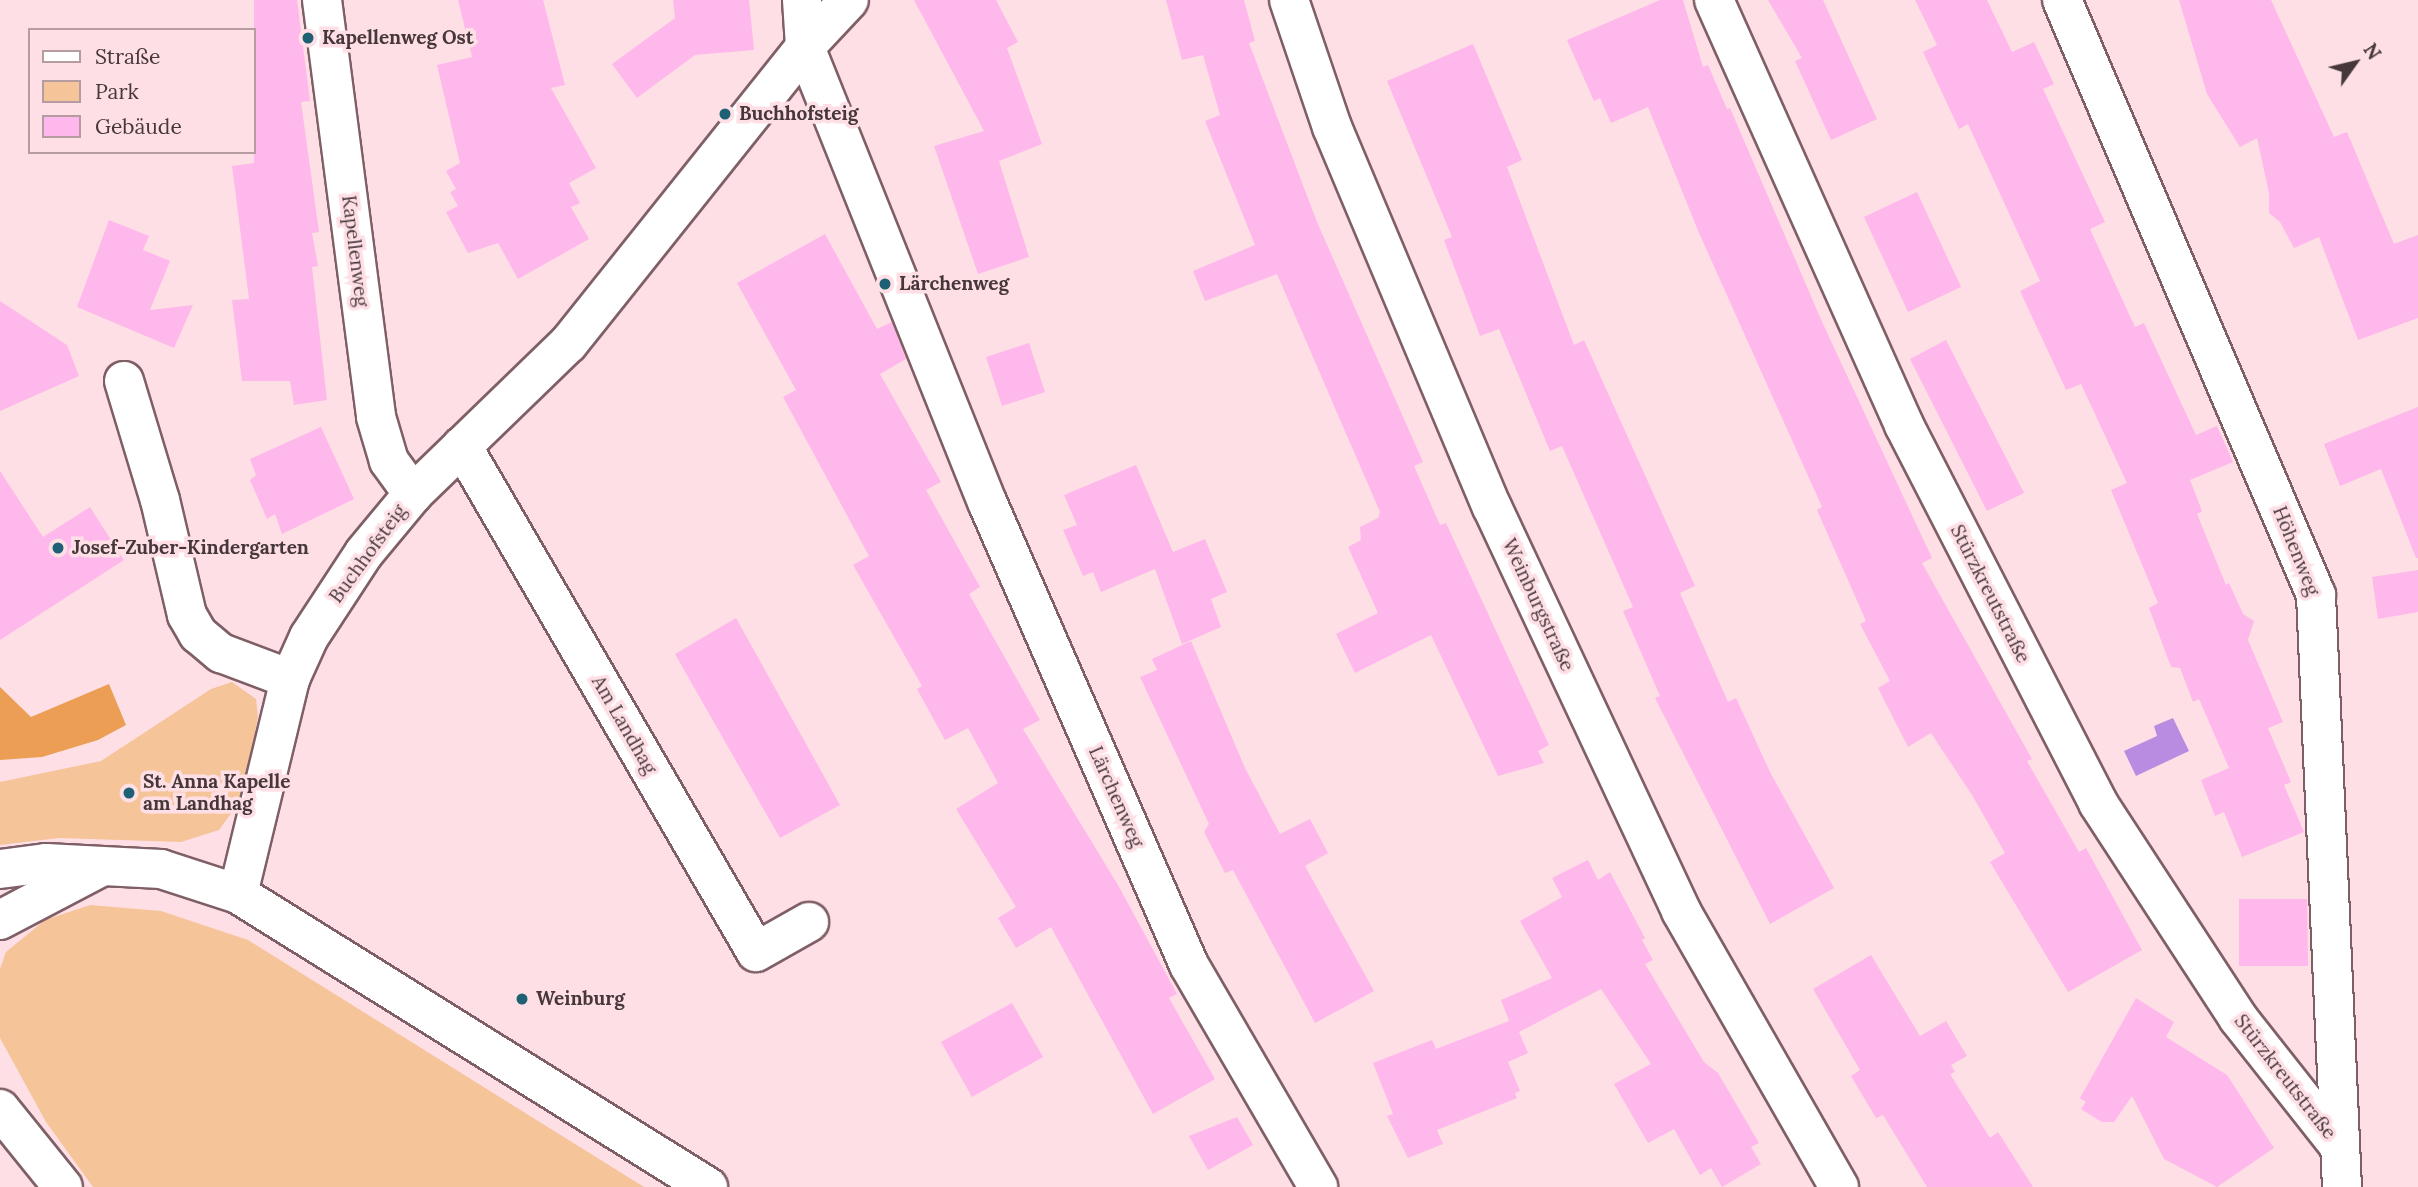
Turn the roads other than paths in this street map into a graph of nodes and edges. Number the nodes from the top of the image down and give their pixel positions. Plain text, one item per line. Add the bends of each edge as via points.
1 (322, 0) edge
2 (802, 0) edge
3 (849, 0) edge
4 (1289, 0) edge
5 (1714, 0) edge
6 (2063, 0) edge
7 (805, 47) junction
8 (124, 381) dead end
9 (462, 446) junction
10 (413, 494) junction
11 (290, 679) junction
12 (99, 868) junction
13 (0, 869) edge
14 (238, 894) junction
15 (0, 920) edge
16 (809, 922) dead end
17 (2, 1107) edge
18 (2339, 1146) junction
19 (63, 1187) edge
20 (708, 1187) edge
21 (1318, 1187) edge
22 (1839, 1187) edge
23 (2342, 1187) edge

1 - 10 street, Kapellenweg via 376,416 389,461
2 - 7 street, Lärchenweg
3 - 7 street, Buchhofsteig
4 - 22 street, Weinburgstraße via 1332,127 1492,507 1681,911
5 - 18 street, Stürzkreutstraße via 1904,425 2098,803 2238,1018
6 - 18 street, Höhenweg via 2316,595
7 - 9 street, Buchhofsteig via 568,344
7 - 21 street, Lärchenweg via 988,504 1189,965
8 - 11 street via 160,500 187,615 198,634 220,653
9 - 10 street, Buchhofsteig
9 - 16 street, Am Landhag via 756,952
10 - 11 street, Buchhofsteig via 357,563 309,637
11 - 14 street, Buchhofsteig
12 - 13 street via 46,863
12 - 14 street via 161,869
12 - 15 street
14 - 20 street
17 - 19 street
18 - 23 street, Höhenweg

